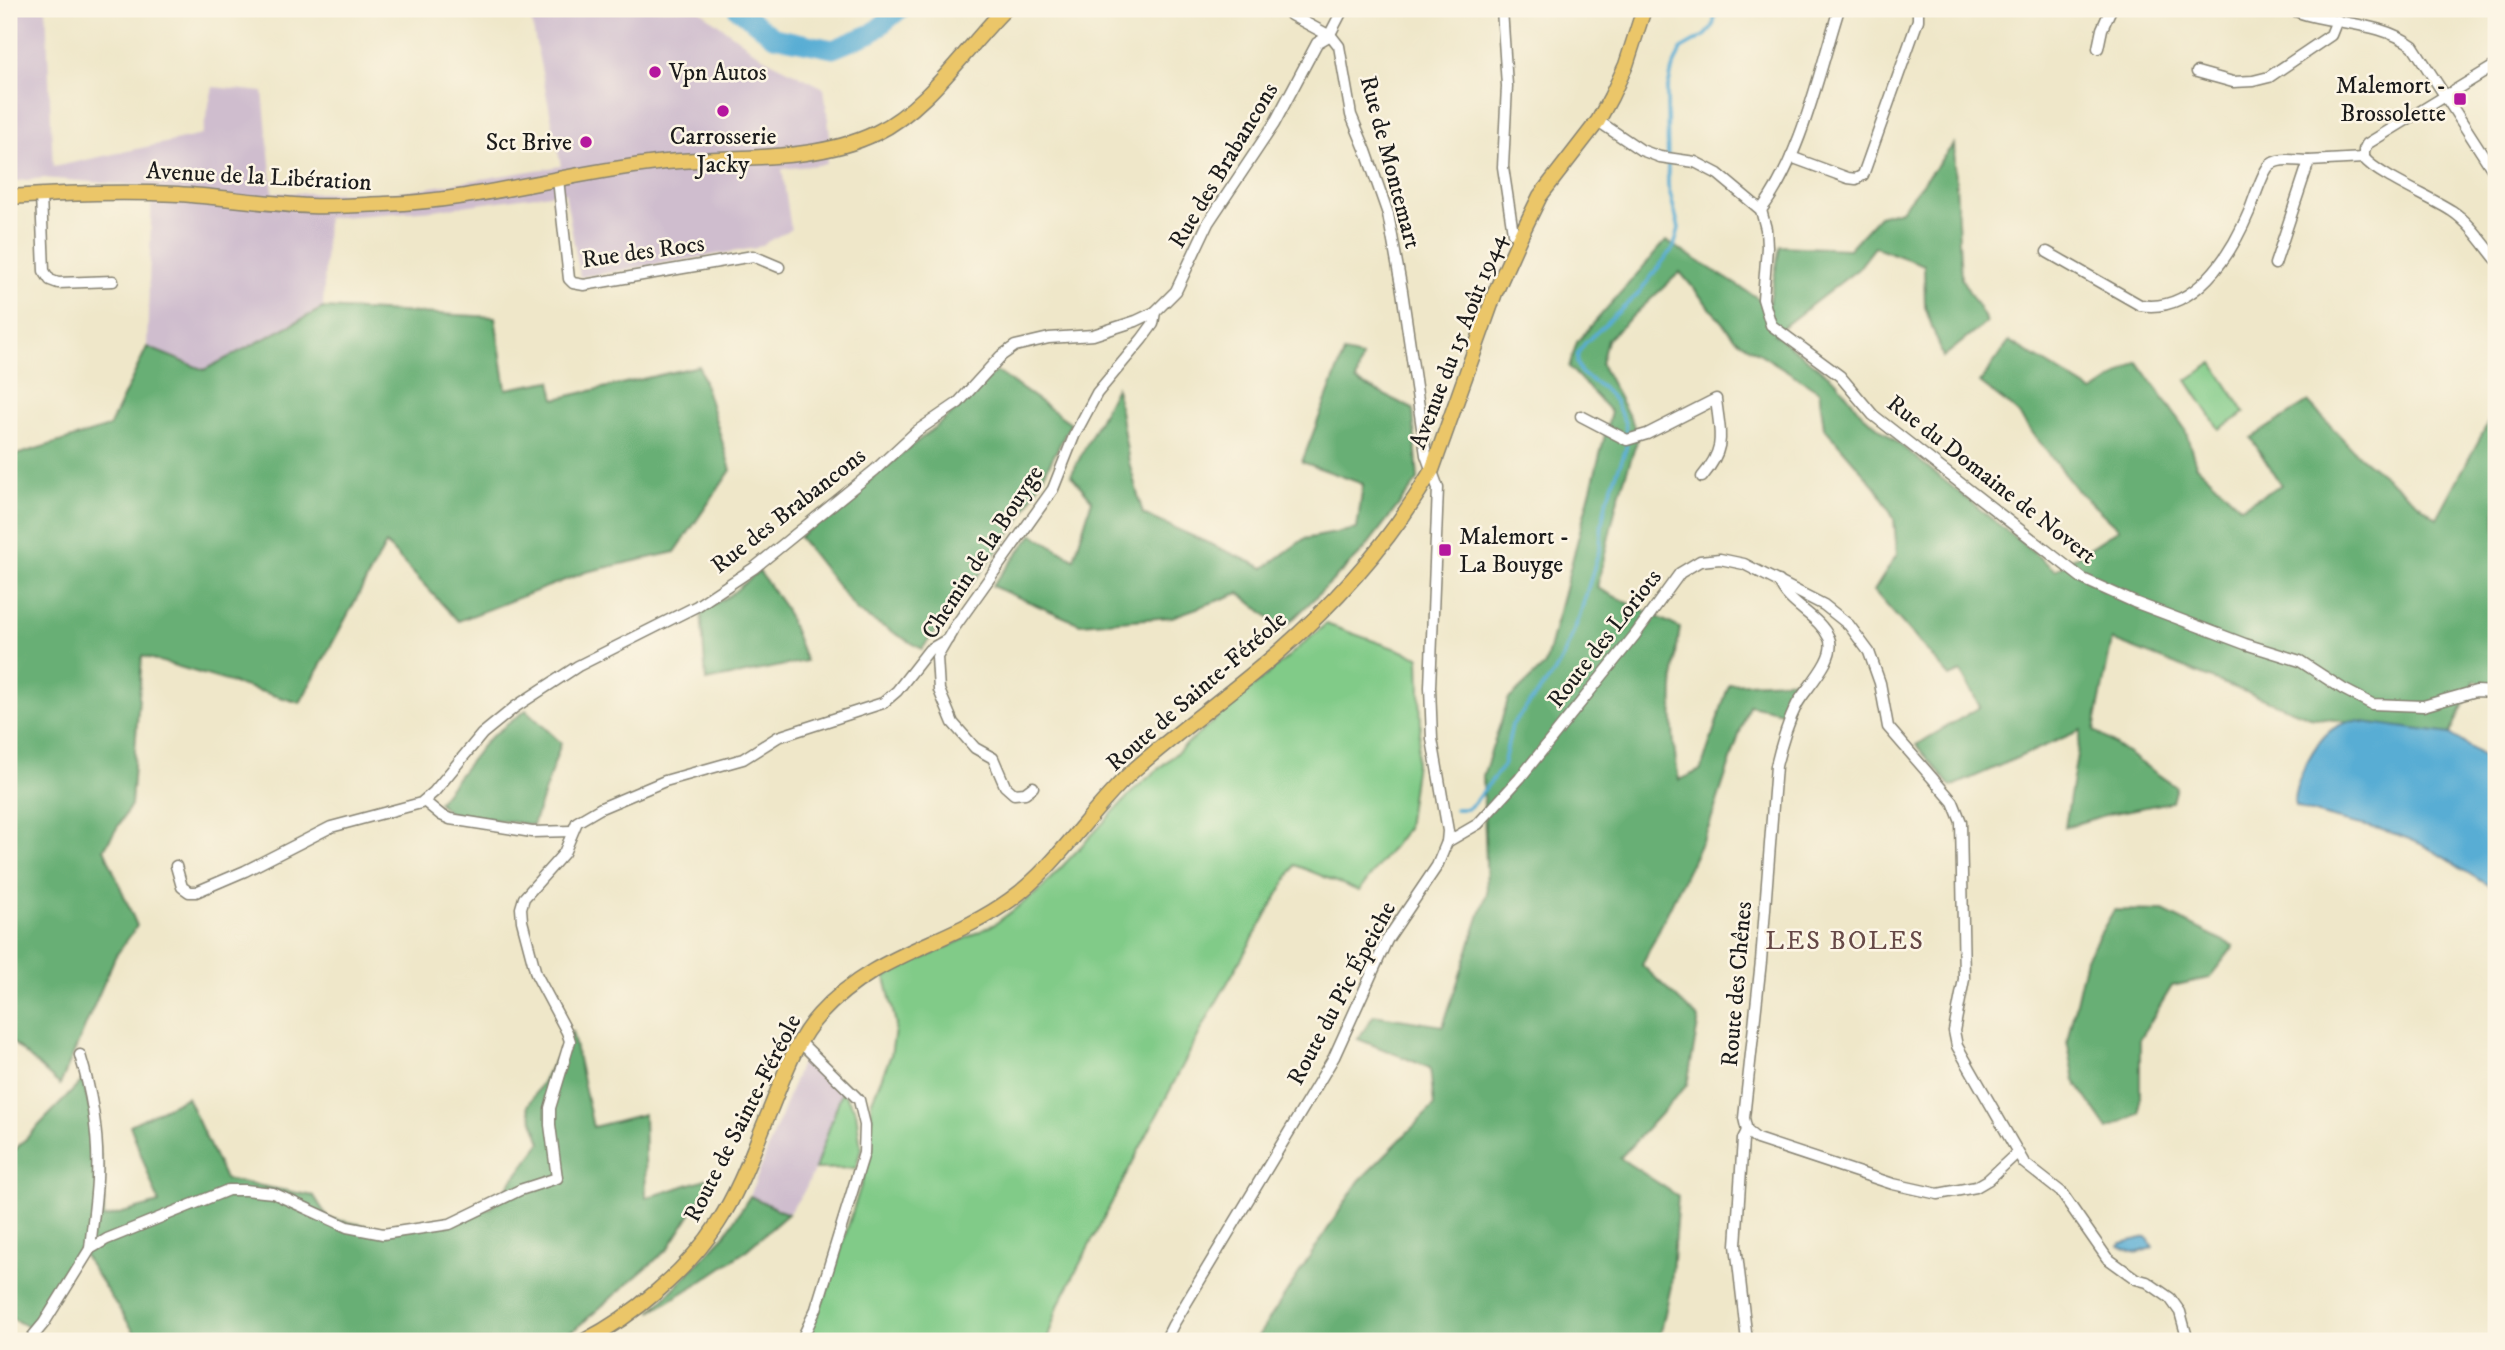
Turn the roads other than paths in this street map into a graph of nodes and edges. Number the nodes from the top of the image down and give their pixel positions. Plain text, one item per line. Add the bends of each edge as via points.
1 (1006, 9) edge
2 (1343, 9) edge
3 (1502, 9) edge
4 (1644, 9) edge
5 (1839, 9) edge
6 (1918, 9) edge
7 (2111, 9) edge
8 (2290, 9) edge
9 (1293, 12) edge
10 (2337, 20) junction
11 (1329, 36) junction
12 (2098, 48) dead end
13 (2496, 65) edge
14 (2197, 72) dead end
15 (2446, 96) junction
16 (1598, 121) junction
17 (1791, 157) junction
18 (2364, 158) junction
19 (2309, 161) junction
20 (2496, 175) edge
21 (558, 179) junction
22 (41, 195) junction
23 (9, 197) edge
24 (1762, 210) junction
25 (1520, 237) junction
26 (2047, 252) dead end
27 (2496, 260) edge
28 (2275, 264) dead end
29 (779, 267) dead end
30 (113, 281) dead end
31 (1155, 312) junction
32 (1581, 416) dead end
33 (1433, 470) junction
34 (1702, 477) dead end
35 (1779, 582) junction
36 (948, 639) junction
37 (2496, 692) edge
38 (1033, 787) dead end
39 (424, 801) junction
40 (572, 831) junction
41 (1447, 842) junction
42 (176, 866) dead end
43 (800, 1042) junction
44 (80, 1055) dead end
45 (1747, 1131) junction
46 (2017, 1153) junction
47 (90, 1249) junction
48 (29, 1341) edge
49 (584, 1341) edge
50 (801, 1341) edge
51 (1166, 1341) edge
52 (1747, 1341) edge
53 (2188, 1341) edge

1 - 21 main road, Avenue de la Libération via 910,111 878,133 839,148 660,163
2 - 11 street, Rue des Brabancons
3 - 25 street via 1507,86 1503,167 1514,233
4 - 16 main road, Avenue du 15 Août 1944 via 1626,65
5 - 17 street
6 - 17 street via 1863,176 1848,178
7 - 12 street
8 - 10 street
9 - 11 street
10 - 14 street via 2331,36 2269,77 2233,82
10 - 15 street via 2399,35 2413,46
11 - 31 street, Rue des Brabancons via 1317,43 1274,124 1208,223 1176,291
11 - 33 street, Rue de Montemart via 1339,46 1351,115 1388,214 1426,454
13 - 15 street
15 - 18 street via 2367,145
15 - 20 street
16 - 24 street via 1641,150 1695,162 1718,174
16 - 25 main road, Avenue du 15 Août 1944 via 1540,196
17 - 24 street
18 - 19 street
18 - 27 street via 2454,212
19 - 26 street via 2279,160 2268,167 2241,233 2221,265 2182,298 2164,306 2140,305
19 - 28 street
21 - 22 main road, Avenue de la Libération via 439,200 344,206 150,193
21 - 29 street, Rue des Rocs via 573,283 584,285 753,256
22 - 23 main road, Avenue de la Libération
22 - 30 street via 44,271 50,280 58,284
24 - 37 street, Rue du Domaine de Novert via 1767,247 1763,299 1771,325 1840,376 1873,415 2083,579 2133,602 2300,661 2372,704 2423,706 2476,691
25 - 33 main road, Avenue du 15 Août 1944 via 1495,293
31 - 36 street, Chemin de la Bouyge via 1153,324 1097,393 1053,489
31 - 39 street, Rue des Brabancons via 1093,335 1015,346 958,403 917,431 754,568 696,606 578,666 515,707 482,734
32 - 34 street via 1627,440 1716,399 1720,449
33 - 41 street via 1438,488 1430,687 1432,739
33 - 43 main road, Route de Sainte-Féréole via 1353,581 1280,651 1133,771 1031,883 983,916 855,981 814,1019
35 - 41 street, Route des Loriots via 1744,564 1720,559 1700,561 1680,573 1520,778 1478,824
35 - 45 street, Route des Chênes via 1783,593 1823,627 1831,641 1829,654 1783,737 1776,766 1744,1118
35 - 46 street, Route des Loriots via 1824,605 1849,625 1869,652 1888,727 1954,802 1961,822 1964,979 1955,1039
36 - 38 street, Chemin de la Bouyge via 937,657 939,690 953,723 975,748 993,758 1005,786 1014,794
36 - 40 street via 929,650 883,703 778,737 743,759 665,781 601,808 577,822
39 - 40 street via 450,819 532,832
39 - 42 street via 331,827 196,892 182,887
40 - 47 street via 564,853 524,898 522,908 536,974 570,1041 550,1108 557,1178 450,1224 383,1234 346,1227 273,1193 228,1190
41 - 51 street, Route du Pic Épeiche via 1437,866 1387,940 1334,1057
43 - 49 main road, Route de Sainte-Féréole via 749,1163 696,1254
43 - 50 street via 859,1100 865,1125 864,1153 816,1309
44 - 47 street via 96,1154
45 - 46 street via 1757,1139 1856,1172 1938,1194 1976,1187
45 - 52 street via 1742,1139 1736,1245
46 - 53 street, Route des Loriots via 2061,1192 2108,1258 2170,1298 2180,1312
47 - 48 street

